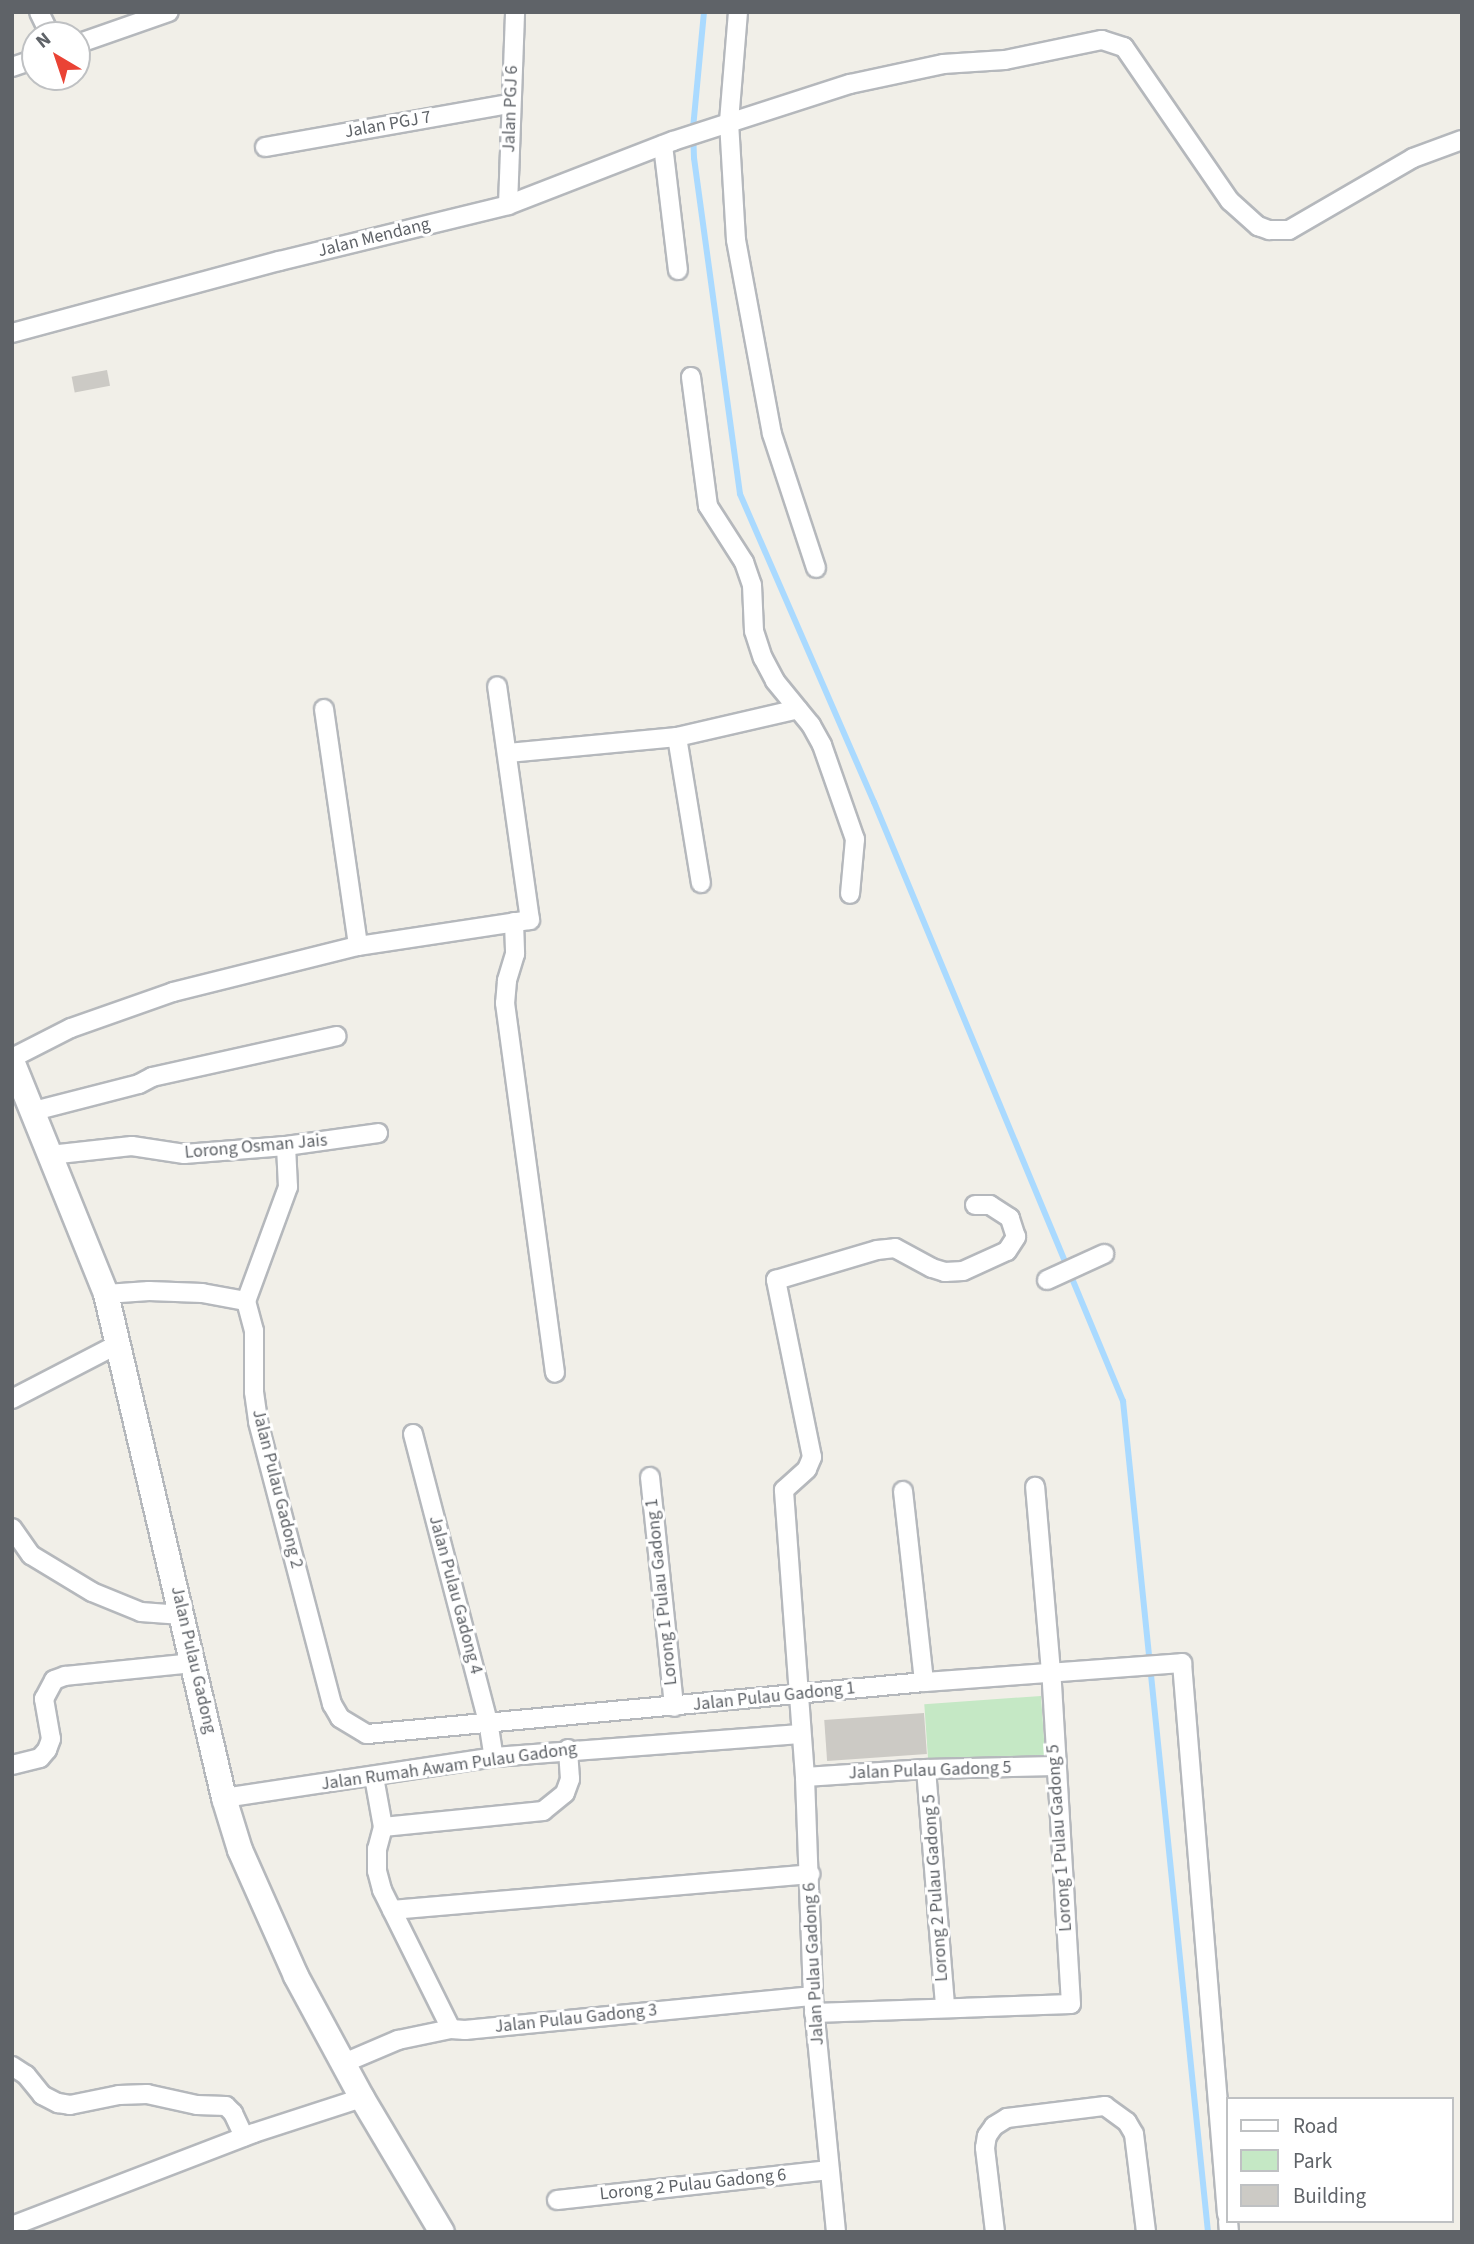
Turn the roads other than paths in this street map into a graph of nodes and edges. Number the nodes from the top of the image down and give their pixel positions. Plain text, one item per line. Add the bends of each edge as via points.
1 (169, 12) edge
2 (515, 12) edge
3 (738, 12) edge
4 (91, 39) edge
5 (510, 104) junction
6 (722, 125) junction
7 (1462, 140) edge
8 (668, 143) junction
9 (265, 147) dead end
10 (508, 205) junction
11 (678, 270) dead end
12 (12, 333) edge
13 (691, 377) dead end
14 (816, 568) dead end
15 (497, 686) dead end
16 (324, 709) dead end
17 (799, 709) junction
18 (677, 737) junction
19 (508, 753) junction
20 (701, 883) dead end
21 (850, 894) dead end
22 (514, 922) junction
23 (358, 946) junction
24 (337, 1036) dead end
25 (12, 1059) edge
26 (34, 1111) junction
27 (378, 1133) dead end
28 (286, 1146) junction
29 (50, 1155) junction
30 (975, 1205) dead end
31 (1101, 1256) dead end
32 (1047, 1280) dead end
33 (106, 1294) junction
34 (246, 1301) junction
35 (118, 1344) junction
36 (555, 1373) dead end
37 (12, 1399) edge
38 (413, 1434) dead end
39 (650, 1477) dead end
40 (1035, 1487) dead end
41 (903, 1491) dead end
42 (12, 1528) edge
43 (182, 1615) junction
44 (194, 1663) junction
45 (1051, 1672) junction
46 (924, 1682) junction
47 (799, 1696) junction
48 (674, 1707) junction
49 (488, 1721) junction
50 (368, 1734) joint
51 (800, 1734) junction
52 (568, 1749) junction
53 (494, 1757) junction
54 (12, 1765) edge
55 (1055, 1766) junction
56 (926, 1769) junction
57 (373, 1777) junction
58 (804, 1777) junction
59 (224, 1798) junction
60 (383, 1827) junction
61 (810, 1874) junction
62 (392, 1910) junction
63 (1071, 2004) joint
64 (813, 2005) junction
65 (945, 2007) junction
66 (452, 2029) junction
67 (344, 2063) junction
68 (12, 2066) edge
69 (362, 2098) junction
70 (244, 2137) junction
71 (829, 2170) junction
72 (557, 2200) dead end
73 (1226, 2203) edge
74 (12, 2225) edge
75 (442, 2232) edge
76 (836, 2232) edge
77 (995, 2232) edge
78 (1146, 2232) edge

1 - 4 street
2 - 5 street, Jalan PGJ 6
3 - 6 street
5 - 9 street, Jalan PGJ 7
5 - 10 street, Jalan PGJ 6
6 - 7 street, Jalan Mendang via 850,84 943,64 1004,60 1102,40 1114,42 1124,47 1230,201 1258,226 1278,232 1289,230 1413,158
6 - 8 street, Jalan Mendang
6 - 14 street via 736,240 772,434
8 - 10 street, Jalan Mendang
8 - 11 street
10 - 12 street, Jalan Mendang
13 - 17 street via 708,506 744,562 752,585 754,631 763,657 775,681
15 - 19 street
16 - 23 street
17 - 18 street
17 - 21 street via 822,745 855,839
18 - 19 street
18 - 20 street
19 - 22 street via 530,920
22 - 23 street
22 - 36 street via 515,954 505,1003
23 - 25 street via 145,1000 71,1027
24 - 26 street via 152,1077
25 - 26 main road, Jalan Pulau Gadong
26 - 29 main road, Jalan Pulau Gadong
27 - 28 street, Lorong Osman Jais
28 - 29 street, Lorong Osman Jais via 184,1154 132,1146
28 - 34 street via 288,1187
29 - 33 main road, Jalan Pulau Gadong
30 - 47 street, Jalan Pulau Gadong 6 via 990,1205 1010,1218 1016,1237 1007,1251 963,1271 932,1268 895,1248 776,1280 811,1457 807,1469 784,1490
31 - 32 street
33 - 34 street via 162,1291
33 - 35 main road, Jalan Pulau Gadong
34 - 50 street, Jalan Pulau Gadong 2 via 254,1331 258,1422 332,1704 340,1718
35 - 37 street
35 - 43 main road, Jalan Pulau Gadong
38 - 49 street, Jalan Pulau Gadong 4
39 - 48 street, Lorong 1 Pulau Gadong 1
40 - 45 street, Lorong 1 Pulau Gadong 5
41 - 46 street
42 - 43 street via 31,1555 92,1592 141,1612
43 - 44 main road, Jalan Pulau Gadong
44 - 54 street via 54,1680 44,1699 51,1739 47,1750 40,1758
44 - 59 main road, Jalan Pulau Gadong
45 - 46 street, Jalan Pulau Gadong 1
45 - 55 street, Lorong 1 Pulau Gadong 5
45 - 73 street, Jalan Pulau Gadong 1 via 1177,1663
46 - 47 street, Jalan Pulau Gadong 1
47 - 48 street, Jalan Pulau Gadong 1
47 - 51 street, Jalan Pulau Gadong 6
48 - 49 street, Jalan Pulau Gadong 1
49 - 50 street, Jalan Pulau Gadong 1
49 - 53 street, Jalan Pulau Gadong 4
51 - 52 street, Jalan Rumah Awam Pulau Gadong
51 - 58 street, Jalan Pulau Gadong 6
52 - 53 street, Jalan Rumah Awam Pulau Gadong
52 - 60 street via 570,1779 565,1793 543,1811
53 - 57 street, Jalan Rumah Awam Pulau Gadong
55 - 56 street, Jalan Pulau Gadong 5
55 - 63 street, Lorong 1 Pulau Gadong 5
56 - 58 street, Jalan Pulau Gadong 5
56 - 65 street, Lorong 2 Pulau Gadong 5
57 - 59 street, Jalan Rumah Awam Pulau Gadong
57 - 60 street
58 - 61 street, Jalan Pulau Gadong 6
59 - 67 main road, Jalan Pulau Gadong via 261,1903
60 - 62 street via 377,1871
61 - 62 street
61 - 64 street, Jalan Pulau Gadong 6
62 - 66 street
63 - 65 street, Jalan Pulau Gadong 3
64 - 65 street, Jalan Pulau Gadong 3
64 - 66 street, Jalan Pulau Gadong 3
64 - 71 street, Jalan Pulau Gadong 6
66 - 67 street, Jalan Pulau Gadong 3 via 398,2040
67 - 69 main road, Jalan Pulau Gadong
68 - 70 street via 42,2095 58,2103 147,2094 226,2106
69 - 70 street
69 - 75 main road, Jalan Pulau Gadong
70 - 74 street
71 - 72 street, Lorong 2 Pulau Gadong 6
71 - 76 street, Jalan Pulau Gadong 6
77 - 78 street via 985,2148 994,2126 1007,2118 1105,2106 1117,2112 1134,2134

